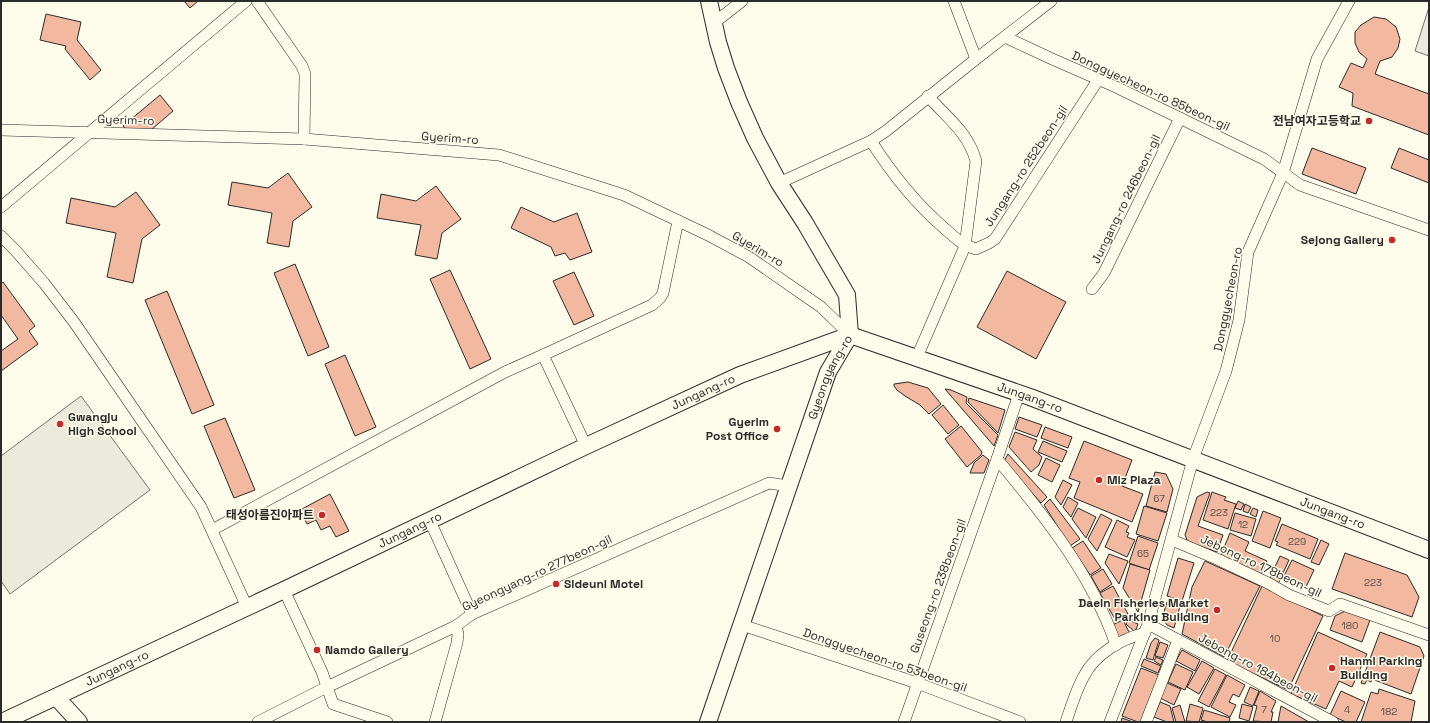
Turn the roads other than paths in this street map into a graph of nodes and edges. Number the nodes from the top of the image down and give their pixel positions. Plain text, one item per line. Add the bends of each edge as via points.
1 (246, 1) edge
2 (257, 1) edge
3 (709, 1) edge
4 (742, 1) edge
5 (954, 1) edge
6 (1051, 1) edge
7 (1345, 4) edge
8 (714, 23) junction
9 (1005, 37) junction
10 (976, 58) junction
11 (1098, 80) junction
12 (928, 96) junction
13 (1180, 118) junction
14 (1, 130) edge
15 (90, 132) junction
16 (304, 139) junction
17 (871, 141) junction
18 (1283, 173) junction
19 (779, 182) junction
20 (1, 208) edge
21 (678, 221) junction
22 (1429, 230) edge
23 (1, 236) edge
24 (965, 246) junction
25 (1092, 289) dead end
26 (850, 335) junction
27 (543, 355) junction
28 (917, 357) junction
29 (1019, 394) junction
30 (586, 446) junction
31 (997, 459) junction
32 (1193, 460) junction
33 (788, 486) junction
34 (430, 521) junction
35 (212, 530) junction
36 (1172, 540) junction
37 (1429, 550) edge
38 (284, 590) junction
39 (247, 607) junction
40 (472, 614) junction
41 (742, 625) junction
42 (456, 626) junction
43 (1147, 628) junction
44 (1429, 635) edge
45 (1178, 640) junction
46 (1116, 645) junction
47 (917, 683) junction
48 (327, 687) junction
49 (56, 697) junction
50 (1327, 721) edge
51 (2, 722) edge
52 (79, 722) edge
53 (258, 722) edge
54 (387, 722) edge
55 (436, 722) edge
56 (708, 722) edge
57 (904, 722) edge
58 (1020, 722) edge
59 (1066, 722) edge
60 (1110, 722) edge
61 (1146, 722) edge

1 - 15 street
2 - 16 street via 302,66
3 - 8 main road, Gyeongyang-ro
4 - 8 street
5 - 10 street
6 - 9 street
7 - 18 street, Donggyecheon-ro via 1317,59
8 - 19 main road, Gyeongyang-ro via 726,68 739,102
9 - 10 street
9 - 11 street, Donggyecheon-ro 85beon-gil
10 - 12 street
11 - 13 street, Donggyecheon-ro 85beon-gil
11 - 24 street, Jungang-ro 252beon-gil via 994,239 976,250
12 - 17 street
12 - 24 street via 958,127 972,149 976,161
13 - 18 street, Donggyecheon-ro 85beon-gil via 1264,159
13 - 25 street, Jungang-ro 246beon-gil via 1104,273
14 - 15 street, Gyerim-ro
15 - 16 street, Gyerim-ro
15 - 20 street
16 - 21 street, Gyerim-ro via 499,155 624,195
17 - 19 street
17 - 24 street via 903,188 924,211
18 - 22 street, Donggyecheon-ro 85beon-gil via 1300,185
18 - 32 street, Donggyecheon-ro via 1248,252 1239,320 1226,371
19 - 26 main road, Gyeongyang-ro via 847,295
21 - 26 street, Gyerim-ro via 749,257 778,276 821,306
21 - 27 street via 663,293 657,302
23 - 35 street via 44,283 74,322 202,507
24 - 28 street
26 - 28 main road, Jungang-ro
26 - 30 main road, Jungang-ro via 740,375
26 - 33 main road, Gyeongyang-ro via 828,372
27 - 30 street
27 - 35 street via 485,383
28 - 29 main road, Jungang-ro
29 - 31 street, Guseong-ro 238beon-gil
29 - 32 main road, Jungang-ro
30 - 34 main road, Jungang-ro
31 - 46 street via 1036,505 1087,582
31 - 47 street, Guseong-ro 238beon-gil
32 - 36 street, Donggyecheon-ro
32 - 37 main road, Jungang-ro
33 - 40 street, Gyeongyang-ro 277beon-gil via 769,483
33 - 41 main road, Gyeongyang-ro
34 - 38 main road, Jungang-ro
34 - 40 street
35 - 39 street
36 - 43 street, Donggyecheon-ro
36 - 44 street, Jebong-ro 178beon-gil via 1217,558 1289,595 1329,611 1340,604
38 - 39 main road, Jungang-ro
38 - 48 street
39 - 49 main road, Jungang-ro
40 - 42 street, Gyeongyang-ro 277beon-gil
41 - 47 street, Donggyecheon-ro 53beon-gil
41 - 56 main road, Gyeongyang-ro
42 - 48 street, Gyeongyang-ro 277beon-gil
42 - 55 street via 457,643
43 - 45 street, Jebong-ro 184beon-gil
43 - 46 street
43 - 60 street, Donggyecheon-ro
45 - 50 street, Jebong-ro 184beon-gil
45 - 61 street
46 - 59 street via 1093,662 1084,675
47 - 57 street, Guseong-ro 238beon-gil
47 - 58 street, Donggyecheon-ro 53beon-gil
48 - 53 street, Gyeongyang-ro 277beon-gil
48 - 54 street via 334,704
49 - 51 main road, Jungang-ro
49 - 52 main road

